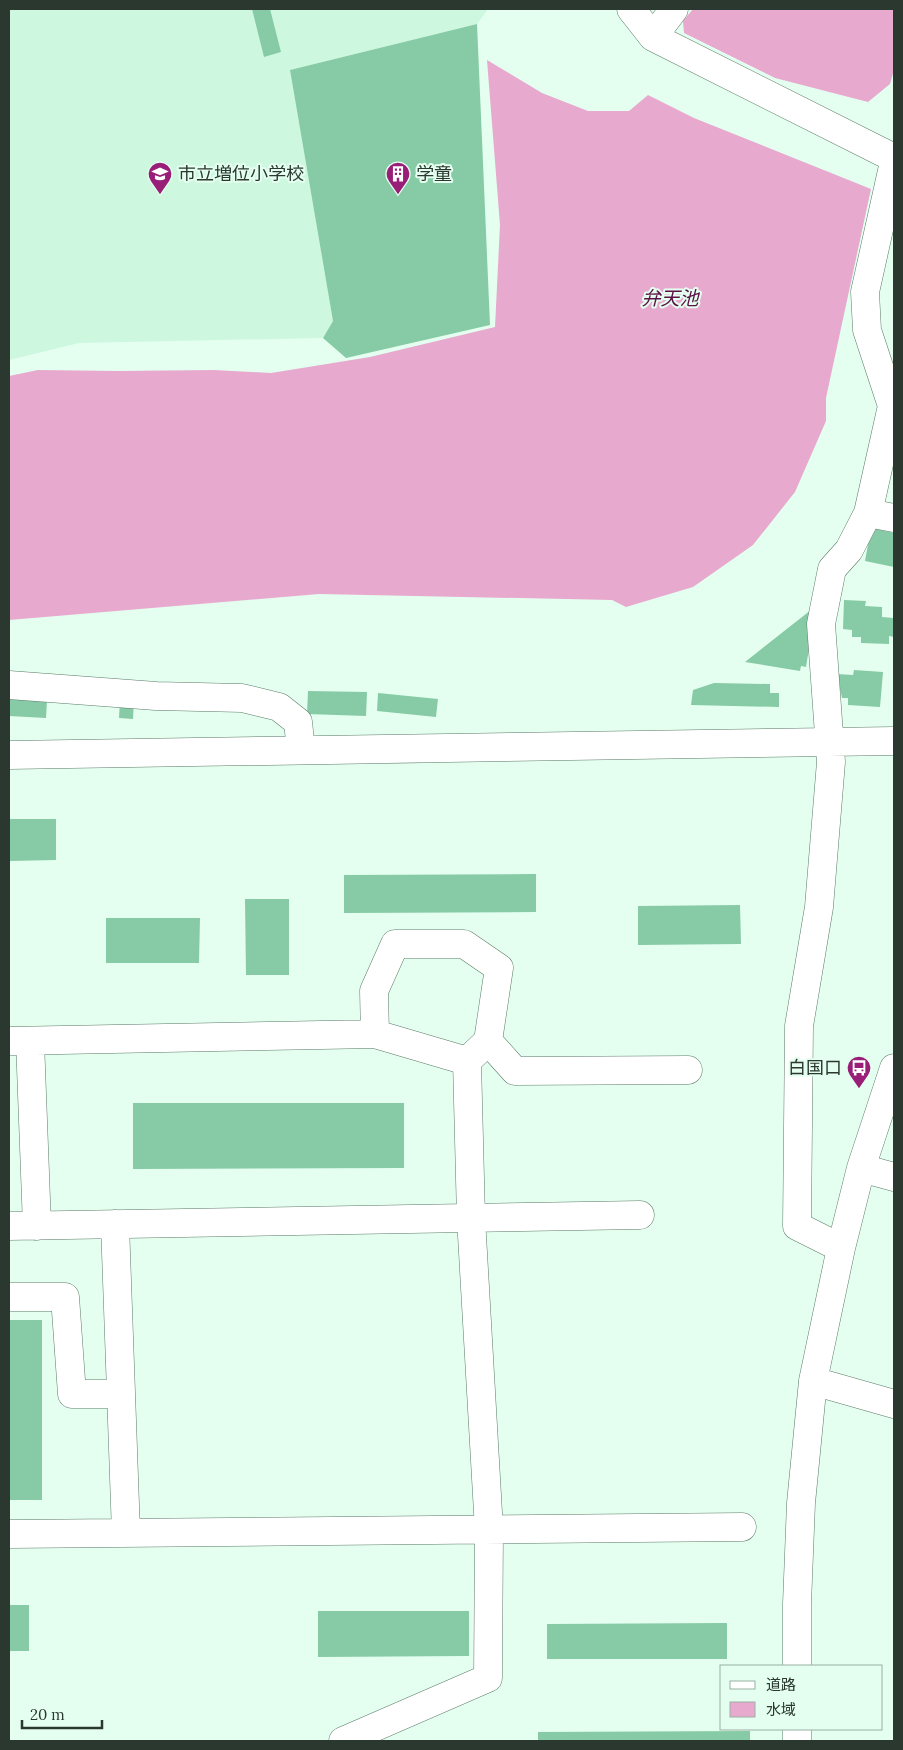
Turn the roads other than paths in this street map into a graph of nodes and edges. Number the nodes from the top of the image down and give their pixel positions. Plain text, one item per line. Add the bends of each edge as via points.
1 (630, 9) edge
2 (674, 9) edge
3 (653, 37) junction
4 (894, 158) edge
5 (894, 162) edge
6 (881, 516) edge
7 (9, 685) edge
8 (894, 741) edge
9 (830, 742) junction
10 (301, 750) junction
11 (9, 755) edge
12 (375, 1034) junction
13 (20, 1041) edge
14 (488, 1041) junction
15 (467, 1061) junction
16 (894, 1068) edge
17 (688, 1070) dead end
18 (861, 1168) junction
19 (894, 1178) edge
20 (640, 1215) dead end
21 (471, 1218) junction
22 (115, 1224) junction
23 (9, 1226) edge
24 (37, 1226) junction
25 (841, 1248) junction
26 (9, 1297) edge
27 (813, 1381) junction
28 (121, 1394) junction
29 (894, 1404) edge
30 (742, 1527) dead end
31 (489, 1530) junction
32 (126, 1533) junction
33 (9, 1534) edge
34 (797, 1665) edge
35 (343, 1741) edge

1 - 3 street
2 - 3 street
3 - 4 street
5 - 6 street via 865,292 867,330 892,406
6 - 9 street via 832,568 821,624
7 - 10 street via 156,696 242,698 279,707 298,722
8 - 9 street
9 - 10 street
9 - 25 street via 832,762 820,907 798,1026 797,1226
10 - 11 street
12 - 13 street
12 - 14 street via 374,991 395,944 464,944 500,968
12 - 15 street
13 - 24 street
14 - 15 street
14 - 17 street via 515,1071
15 - 21 street
16 - 18 street
18 - 19 street
18 - 25 street
20 - 21 street
21 - 22 street
21 - 31 street
22 - 24 street
22 - 28 street
23 - 24 street
25 - 27 street
26 - 28 street via 64,1297 72,1394
27 - 29 street
27 - 34 street via 802,1503
28 - 32 street
30 - 31 street
31 - 32 street
31 - 35 street via 488,1678
32 - 33 street

